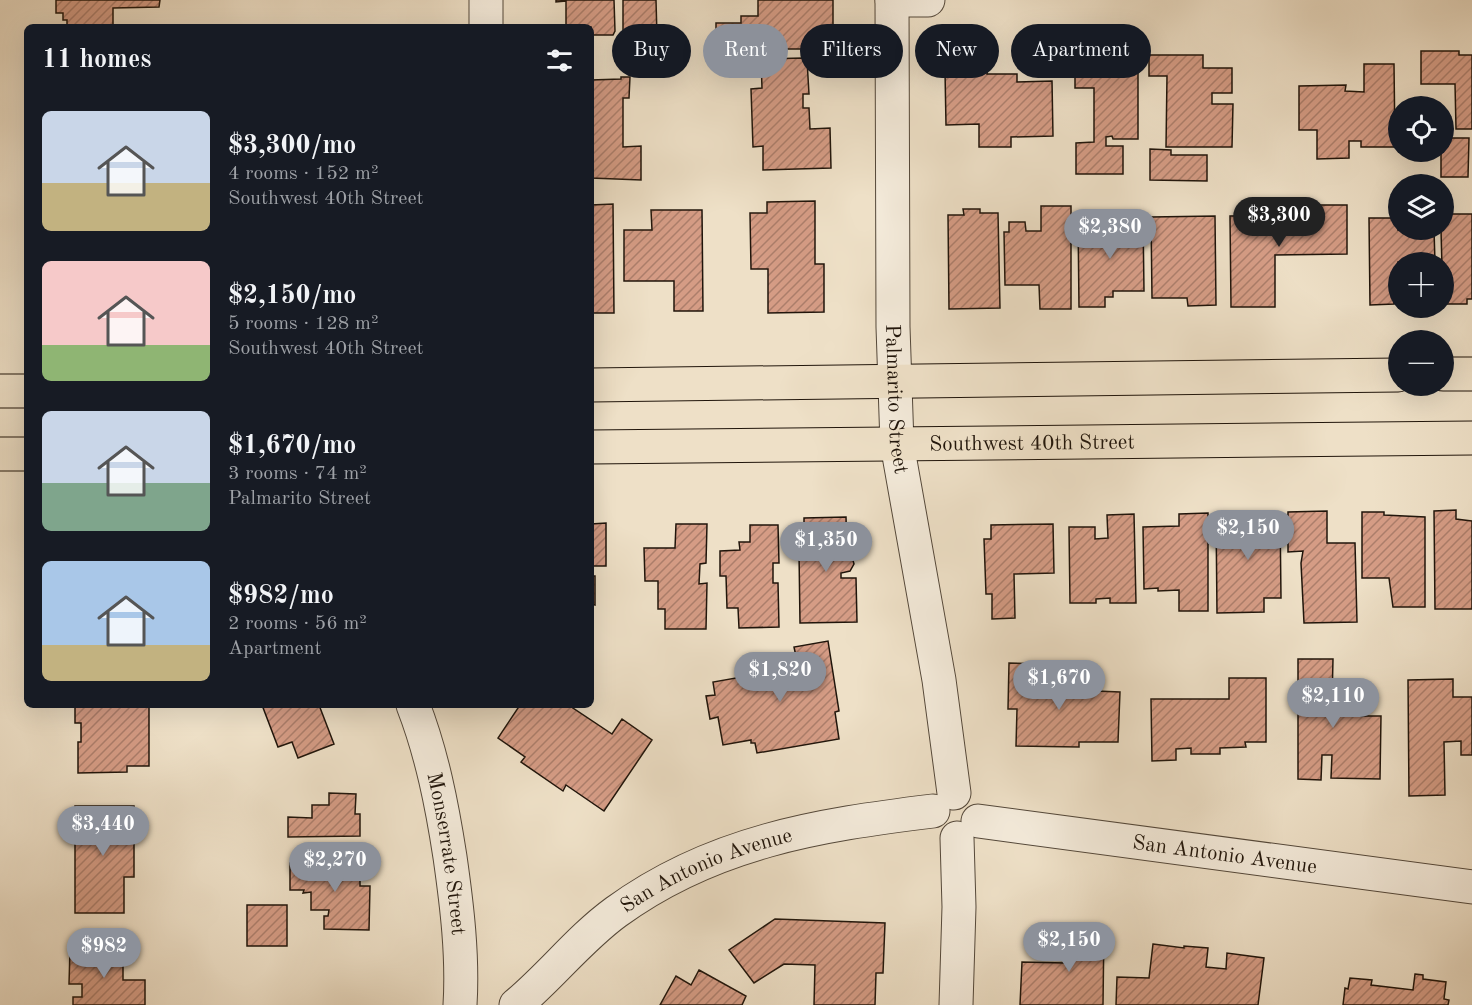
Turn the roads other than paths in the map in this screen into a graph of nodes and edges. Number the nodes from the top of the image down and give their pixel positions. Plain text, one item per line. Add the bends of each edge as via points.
1 (486, 0) edge
2 (892, 0) edge
3 (928, 0) edge
4 (486, 24) edge
5 (1454, 374) edge
6 (1472, 374) edge
7 (1388, 375) edge
8 (894, 382) junction
9 (594, 385) edge
10 (0, 391) edge
11 (24, 391) edge
12 (1472, 438) edge
13 (897, 444) junction
14 (594, 447) edge
15 (0, 454) edge
16 (24, 454) edge
17 (414, 708) edge
18 (944, 802) junction
19 (968, 830) junction
20 (1472, 887) edge
21 (460, 1005) edge
22 (516, 1005) edge
23 (956, 1005) edge

1 - 4 street
2 - 3 street
2 - 8 street, Palmarito Street
5 - 6 main road
7 - 8 main road
8 - 9 main road
8 - 13 street, Palmarito Street
10 - 11 main road
12 - 13 main road, Southwest 40th Street
13 - 14 main road, Southwest 40th Street
13 - 18 street, Palmarito Street via 929,614
15 - 16 main road
17 - 21 street, Monserrate Street via 430,756 447,837 458,921
18 - 19 street via 968,796 974,801 979,814
18 - 22 street, San Antonio Avenue via 799,831 739,847 697,865 614,913
19 - 20 street, San Antonio Avenue
19 - 23 street via 959,907

